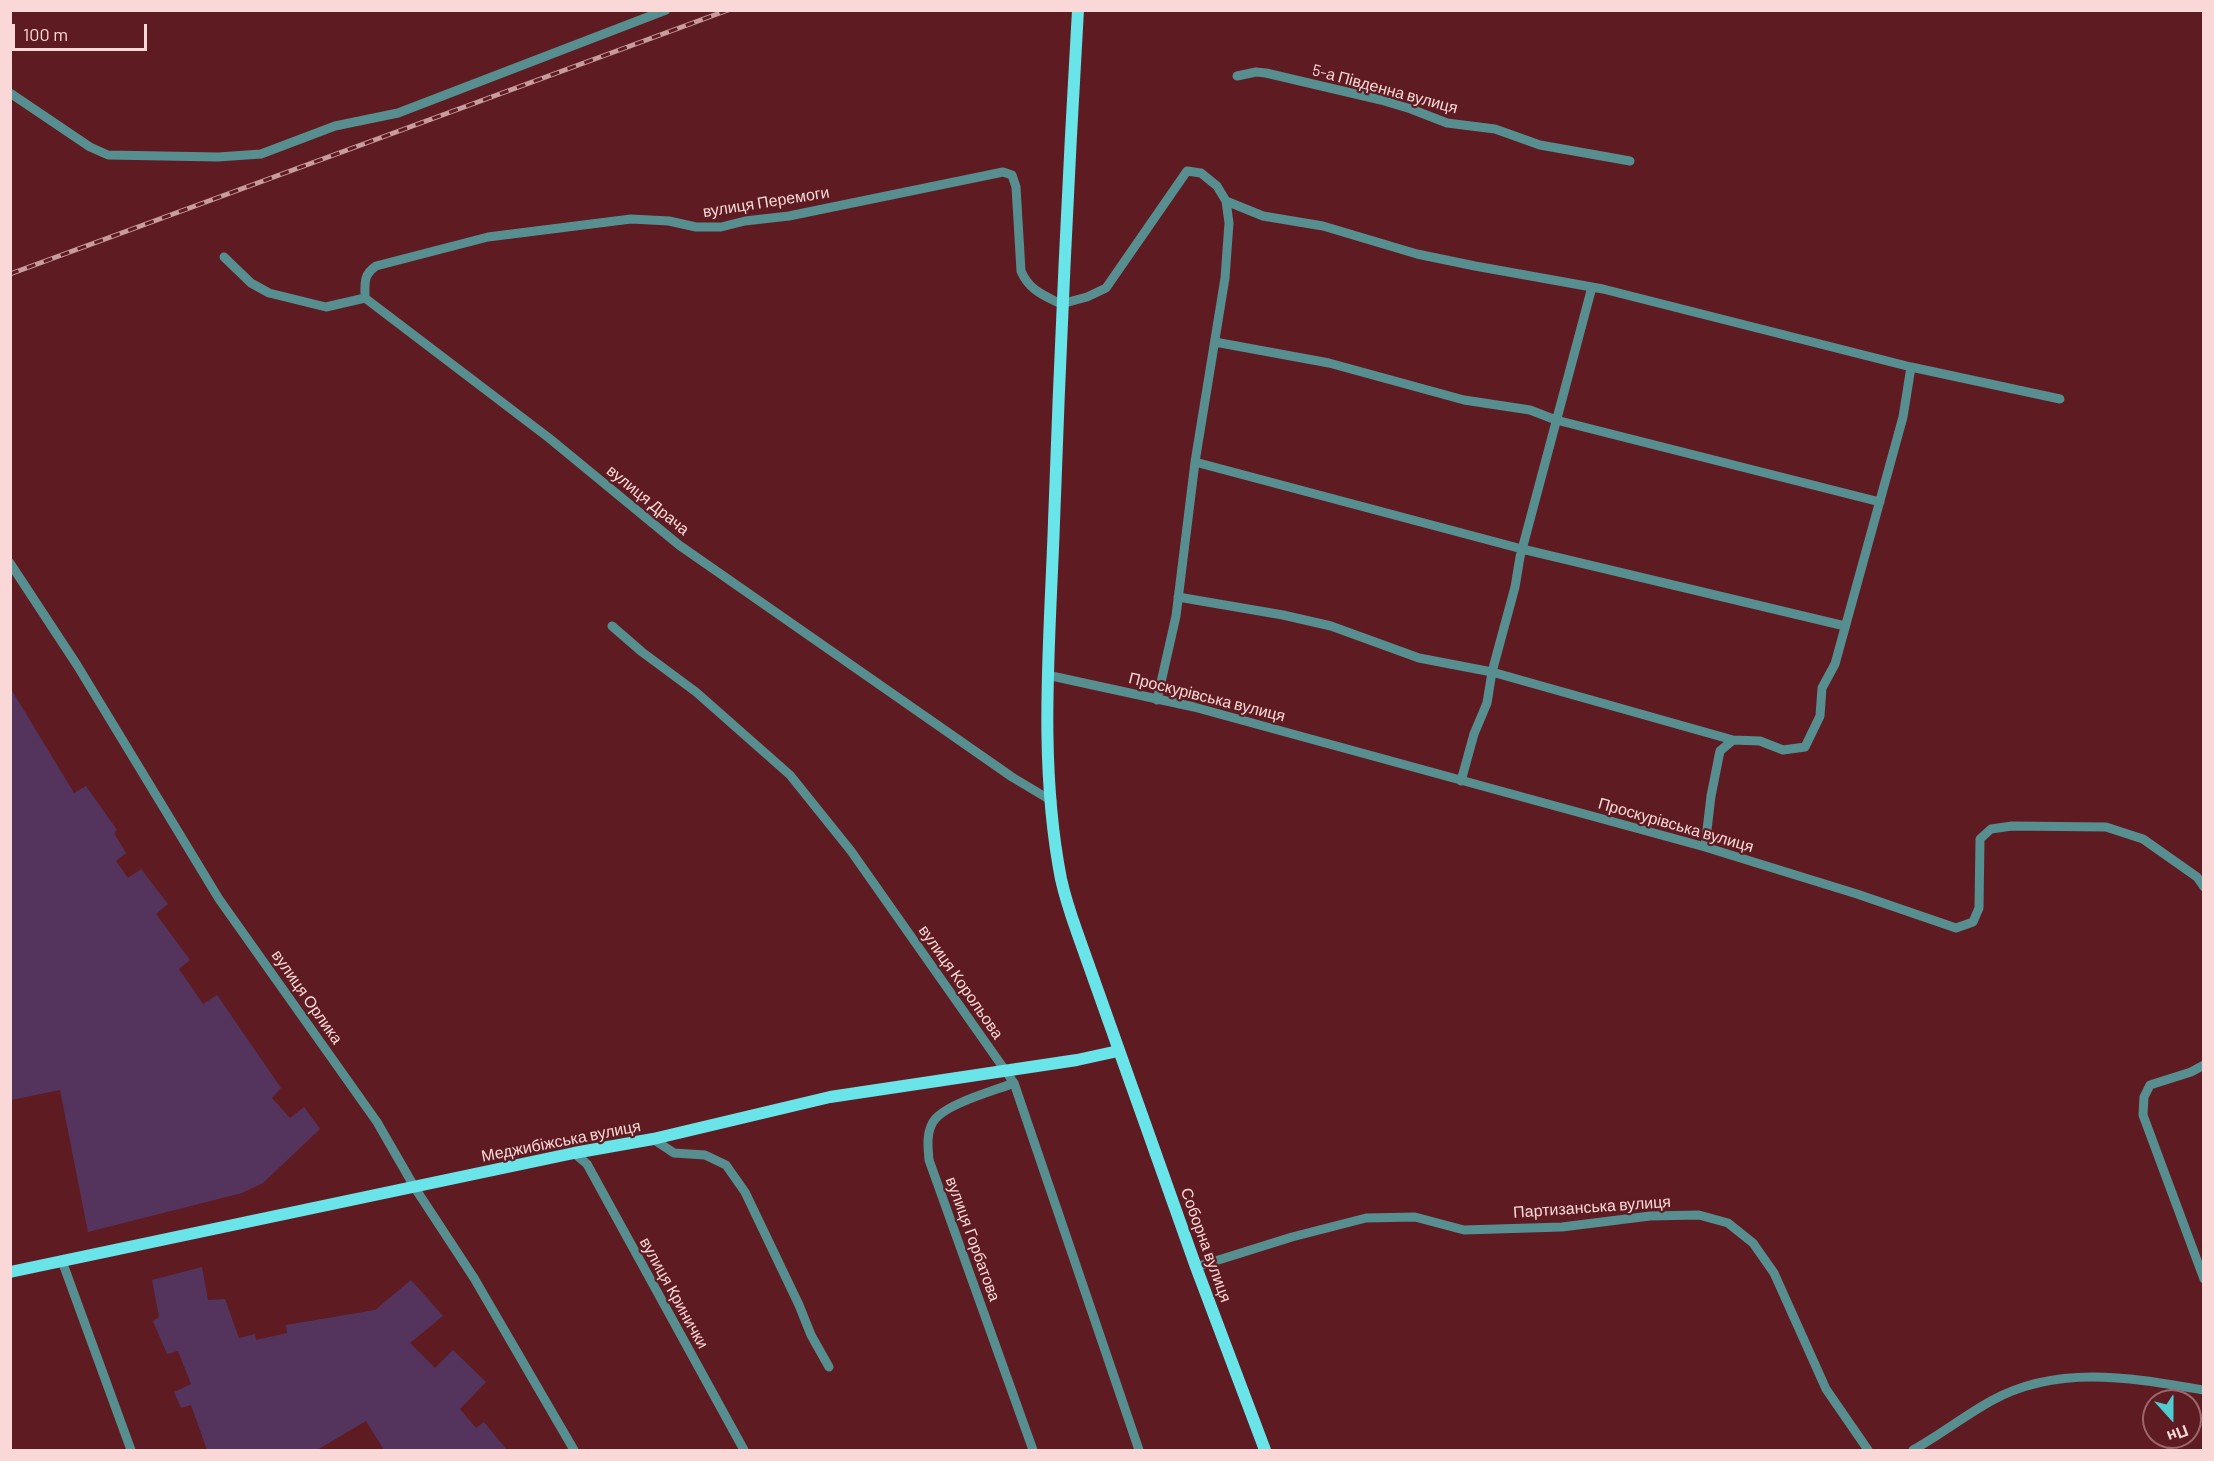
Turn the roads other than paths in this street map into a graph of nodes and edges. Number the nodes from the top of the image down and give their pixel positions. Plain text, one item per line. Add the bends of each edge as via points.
1 (666, 10) edge
2 (1078, 10) edge
3 (1237, 76) dead end
4 (10, 93) edge
5 (1630, 162) dead end
6 (1226, 201) junction
7 (224, 256) dead end
8 (1592, 287) junction
9 (365, 298) junction
10 (1061, 304) junction
11 (1215, 342) junction
12 (1911, 367) junction
13 (2060, 399) dead end
14 (1556, 420) junction
15 (1195, 462) junction
16 (1880, 502) junction
17 (1522, 549) junction
18 (10, 563) edge
19 (1178, 597) junction
20 (612, 626) dead end
21 (1845, 626) junction
22 (1492, 672) junction
23 (1047, 675) junction
24 (1157, 700) junction
25 (1733, 740) junction
26 (1461, 781) junction
27 (1052, 801) junction
28 (1705, 847) junction
29 (2204, 887) edge
30 (1118, 1051) junction
31 (2204, 1065) edge
32 (1005, 1070) junction
33 (1014, 1083) junction
34 (653, 1139) junction
35 (574, 1153) junction
36 (415, 1188) junction
37 (62, 1261) junction
38 (1196, 1267) junction
39 (10, 1272) edge
40 (2204, 1279) edge
41 (829, 1367) dead end
42 (2204, 1390) edge
43 (131, 1450) edge
44 (574, 1450) edge
45 (744, 1450) edge
46 (1034, 1450) edge
47 (1139, 1450) edge
48 (1265, 1450) edge
49 (1868, 1450) edge
50 (1913, 1450) edge

1 - 4 street via 398,113 335,126 261,154 218,158 108,155
2 - 10 main road, Соборна вулиця
3 - 5 street, 5-а Південна вулиця via 1266,73 1391,103 1447,123 1495,129 1540,145
6 - 8 street via 1263,216 1323,226 1417,254
6 - 10 street via 1217,186 1201,173 1187,171 1106,288
6 - 11 street via 1229,223 1225,278
7 - 9 street via 251,283 269,293 326,307
8 - 12 street
8 - 14 street
9 - 10 street, вулиця Перемоги via 368,272 376,266 488,237 631,219 721,227 1003,172 1012,175 1016,187 1025,282
9 - 27 street, вулиця Драча via 549,438 679,545
10 - 23 main road, Соборна вулиця
11 - 14 street via 1329,363 1464,400 1530,410
11 - 15 street
12 - 13 street
12 - 16 street via 1903,417
14 - 16 street
14 - 17 street
15 - 17 street
15 - 19 street
16 - 21 street
17 - 21 street
17 - 22 street
18 - 36 street, вулиця Орлика via 219,898 377,1122
19 - 22 street via 1331,626 1419,658
19 - 24 street
20 - 32 street, вулиця Корольова via 696,692 790,775 851,851
21 - 25 street via 1835,664 1822,688 1820,716 1805,747 1783,750 1760,741
22 - 25 street
22 - 26 street via 1487,703
23 - 24 street, Проскурівська вулиця
23 - 27 main road, Соборна вулиця
24 - 26 street, Проскурівська вулиця
25 - 28 street via 1720,751
26 - 28 street, Проскурівська вулиця
27 - 30 main road, Соборна вулиця via 1061,881
28 - 29 street, Проскурівська вулиця via 1956,928 1973,922 1979,908 1980,839 1991,829 2106,827 2143,839 2197,877
30 - 32 main road, Меджибіжська вулиця
30 - 38 main road, Соборна вулиця
31 - 40 street via 2150,1085 2144,1097 2143,1115
32 - 33 street, вулиця Корольова
32 - 34 main road, Меджибіжська вулиця via 830,1097
33 - 46 street, вулиця Горбатова via 948,1110 934,1121 927,1139 929,1160
33 - 47 street, вулиця Корольова
34 - 35 main road, Меджибіжська вулиця
34 - 41 street via 674,1153 705,1155 726,1164 746,1192
35 - 36 main road, Меджибіжська вулиця
35 - 45 street, вулиця Кринички via 586,1164
36 - 37 main road, Меджибіжська вулиця
36 - 44 street, вулиця Орлика via 474,1278
37 - 39 main road, Меджибіжська вулиця
37 - 43 street
38 - 48 main road, Соборна вулиця
38 - 49 street, Партизанська вулиця via 1366,1218 1414,1217 1464,1230 1562,1227 1650,1216 1699,1215 1728,1223 1753,1243 1774,1274 1826,1389
42 - 50 street via 2151,1381 2071,1377 2033,1385 1992,1401

